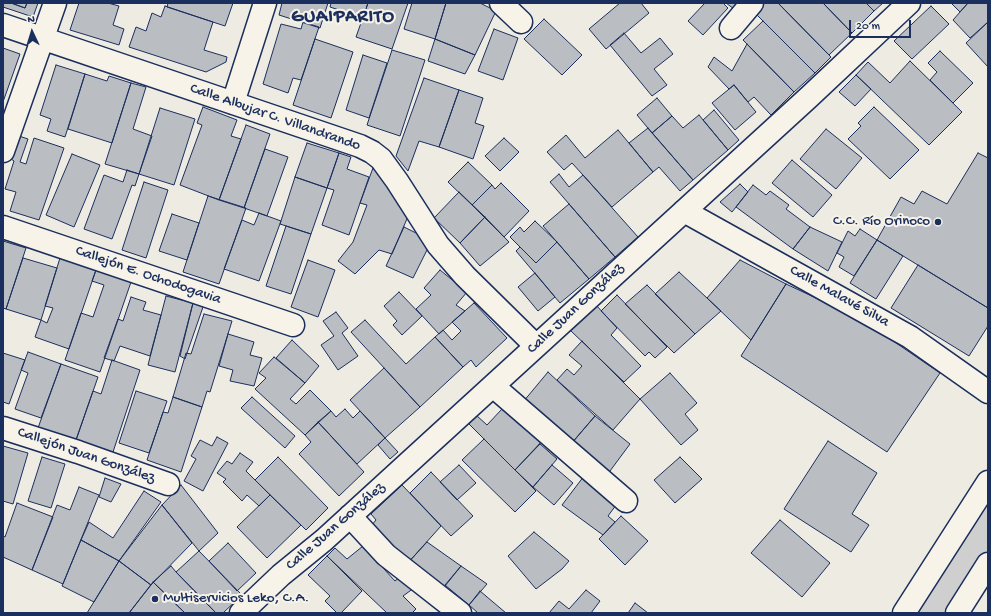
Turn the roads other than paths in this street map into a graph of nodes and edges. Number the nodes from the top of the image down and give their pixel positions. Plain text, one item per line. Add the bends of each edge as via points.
1 (55, 3) edge
2 (265, 3) edge
3 (501, 3) edge
4 (752, 3) edge
5 (909, 3) edge
6 (521, 22) dead end
7 (3, 25) edge
8 (731, 28) dead end
9 (42, 38) junction
10 (233, 103) junction
11 (3, 151) edge
12 (684, 211) junction
13 (3, 227) edge
14 (293, 325) dead end
15 (536, 346) junction
16 (493, 386) junction
17 (988, 392) edge
18 (3, 428) edge
19 (988, 482) edge
20 (168, 484) dead end
21 (626, 501) dead end
22 (350, 516) junction
23 (988, 564) edge
24 (241, 613) edge
25 (460, 613) edge
26 (904, 613) edge
27 (957, 613) edge

1 - 9 street
2 - 10 street
3 - 6 street
4 - 8 street
5 - 12 street, Calle Juan González
7 - 9 street, Calle Albujar C. Villandrando
9 - 10 street, Calle Albujar C. Villandrando
9 - 11 street
10 - 15 street, Calle Albujar C. Villandrando via 360,146 381,159 438,245 465,276
12 - 15 street, Calle Juan González
12 - 17 street, Calle Malavé Silva via 910,337
13 - 14 street, Callejón E. Ochodogavia
15 - 16 street, Calle Juan González
16 - 21 street
16 - 22 street, Calle Juan González
18 - 20 street, Callejón Juan González
19 - 26 street
22 - 24 street, Calle Juan González
22 - 25 street via 386,555
23 - 27 street

